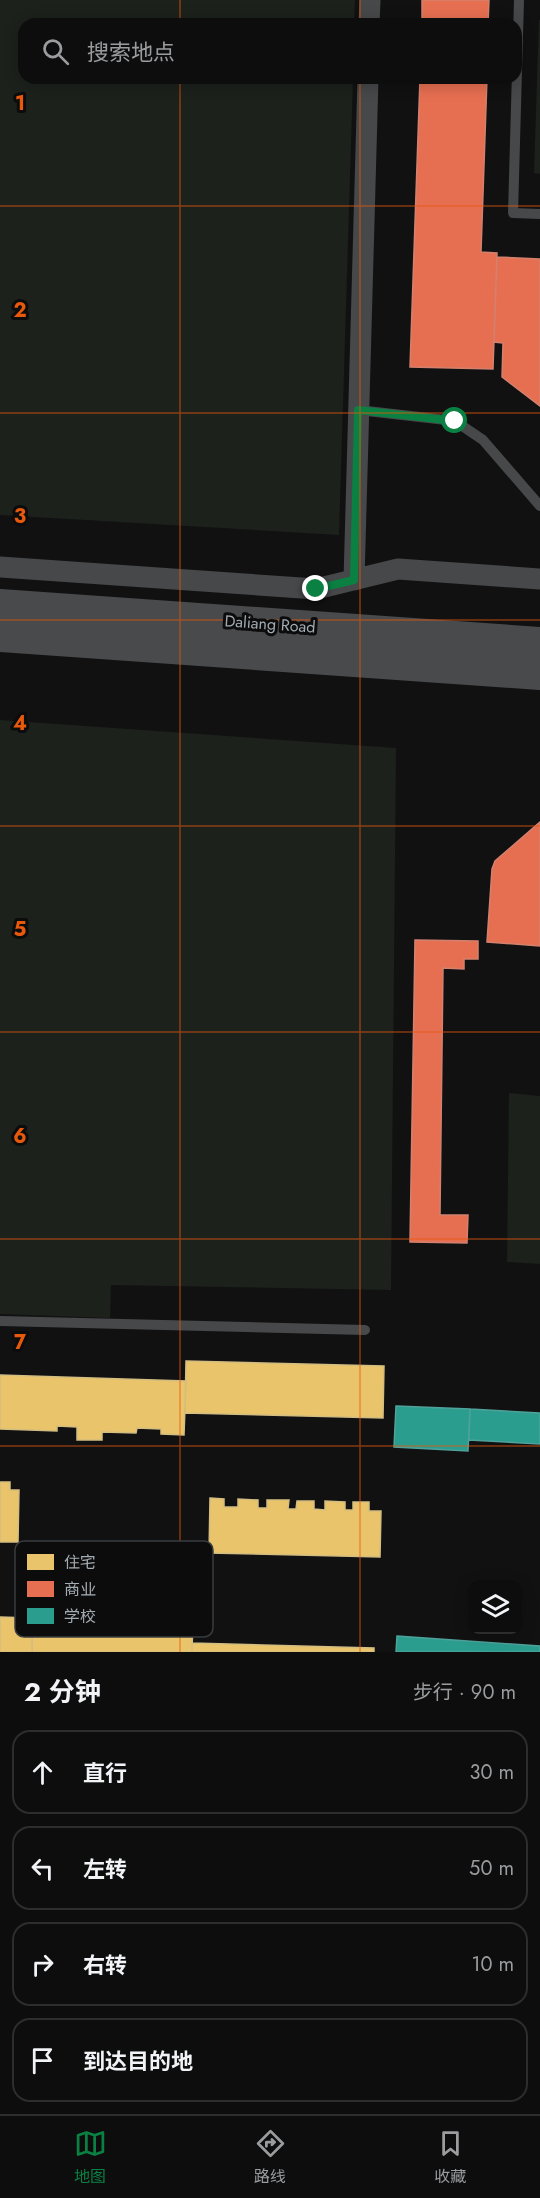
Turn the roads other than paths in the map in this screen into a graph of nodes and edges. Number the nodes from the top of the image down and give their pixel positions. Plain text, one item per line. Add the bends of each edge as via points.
1 (370, 0) edge
2 (519, 0) edge
3 (369, 18) edge
4 (518, 18) edge
5 (368, 84) edge
6 (517, 84) edge
7 (540, 214) edge
8 (358, 410) junction
9 (540, 506) edge
10 (0, 567) edge
11 (540, 579) edge
12 (354, 580) junction
13 (0, 605) edge
14 (0, 636) edge
15 (540, 643) edge
16 (540, 674) edge
17 (0, 1321) edge
18 (365, 1330) dead end

1 - 3 street
2 - 4 lane
5 - 8 street
6 - 7 lane via 513,213
8 - 9 lane via 455,421 483,440
8 - 12 street
10 - 12 street via 316,589
11 - 12 street via 398,569
13 - 15 main road, Daliang Road
14 - 16 main road, Daliang Road
17 - 18 lane

